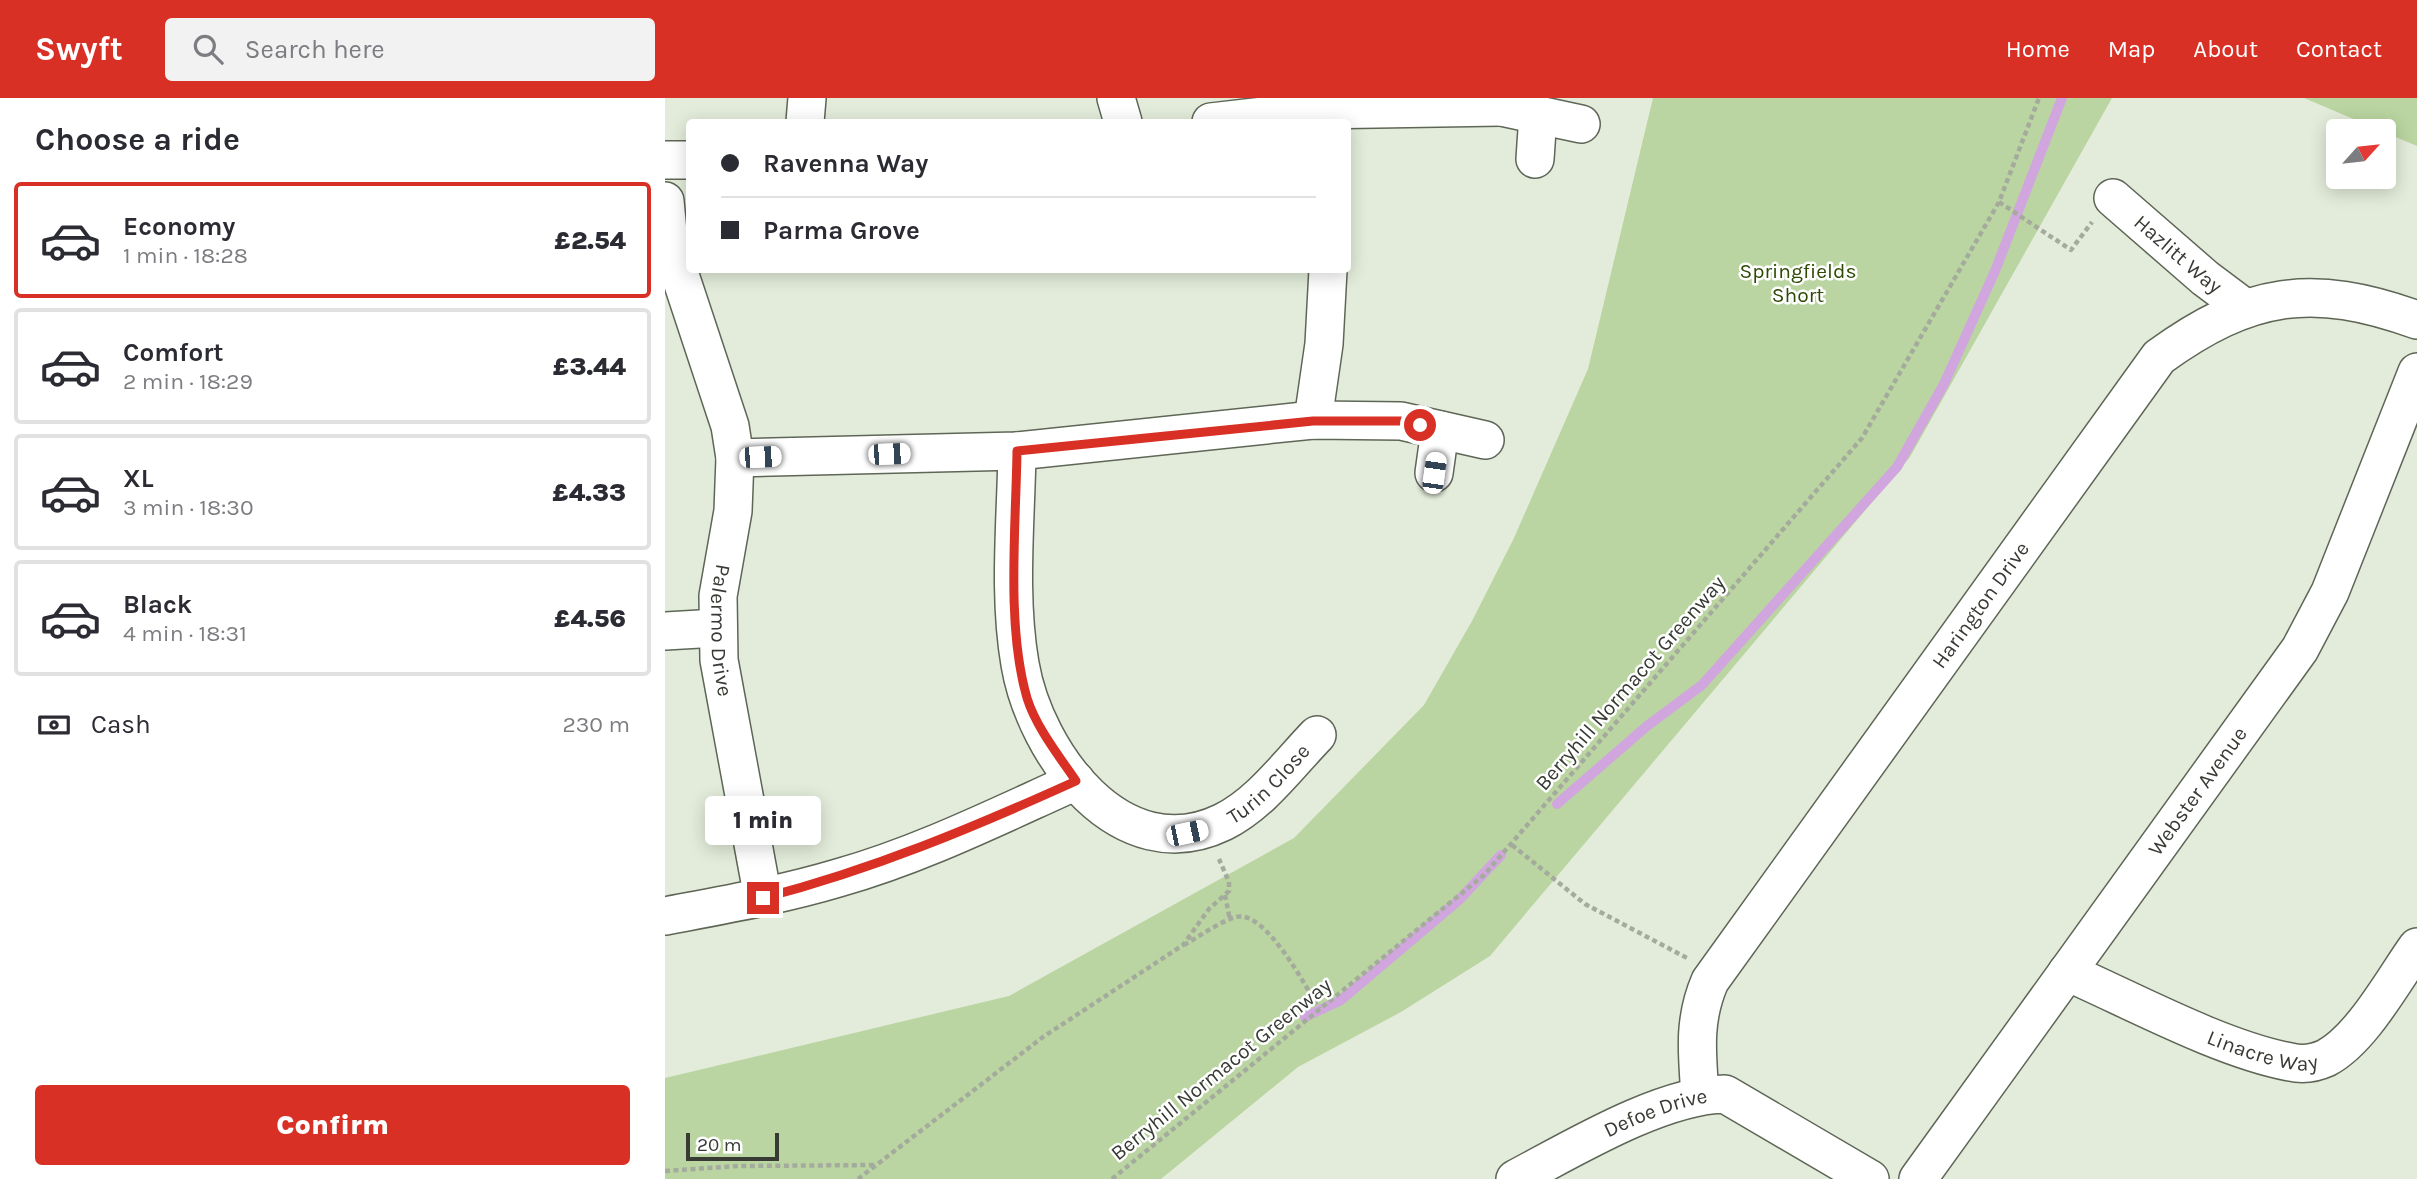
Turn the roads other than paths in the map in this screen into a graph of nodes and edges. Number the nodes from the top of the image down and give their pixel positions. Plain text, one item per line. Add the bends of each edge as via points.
1 (807, 98) edge
2 (1116, 98) edge
3 (1501, 103) edge
4 (1538, 115) junction
5 (1315, 116) edge
6 (805, 119) edge
7 (1122, 119) edge
8 (1263, 119) edge
9 (1581, 124) dead end
10 (1535, 159) dead end
11 (665, 160) edge
12 (686, 160) edge
13 (2113, 198) road end
14 (665, 201) edge
15 (1328, 273) edge
16 (2245, 308) junction
17 (2417, 320) edge
18 (2417, 372) edge
19 (1313, 421) junction
20 (1440, 430) junction
21 (1485, 440) dead end
22 (1017, 451) junction
23 (735, 458) junction
24 (1434, 473) dead end
25 (717, 628) junction
26 (665, 631) edge
27 (1317, 735) dead end
28 (1076, 781) junction
29 (763, 898) junction
30 (665, 916) edge
31 (2417, 947) edge
32 (2067, 972) junction
33 (1700, 1094) junction
34 (1515, 1179) edge
35 (1870, 1179) edge
36 (1918, 1179) edge

1 - 6 street
2 - 7 street
3 - 4 street
3 - 5 street
4 - 9 street
4 - 10 street
5 - 8 street
11 - 12 street
13 - 16 street, Hazlitt Way
14 - 23 street, Palermo Drive via 671,243 730,426
15 - 19 street
16 - 17 street, Harington Drive via 2310,296
16 - 33 street, Harington Drive via 2199,329 2159,357 1715,973 1699,1007
18 - 32 street, Webster Avenue via 2330,592 2300,649
19 - 20 street via 1401,421
19 - 22 street
20 - 21 street
20 - 24 street
22 - 23 street
22 - 28 street, Turin Close via 1019,662 1028,700
23 - 25 street, Palermo Drive via 736,485
25 - 26 street
25 - 29 street, Palermo Drive
27 - 28 street, Turin Close via 1240,812 1206,829 1168,834 1131,826 1109,815
28 - 29 street via 914,852
29 - 30 street
31 - 32 street, Linacre Way via 2340,1048 2306,1064 2221,1040
32 - 36 street, Webster Avenue
33 - 34 street, Defoe Drive via 1651,1112
33 - 35 street, Defoe Drive via 1725,1094

